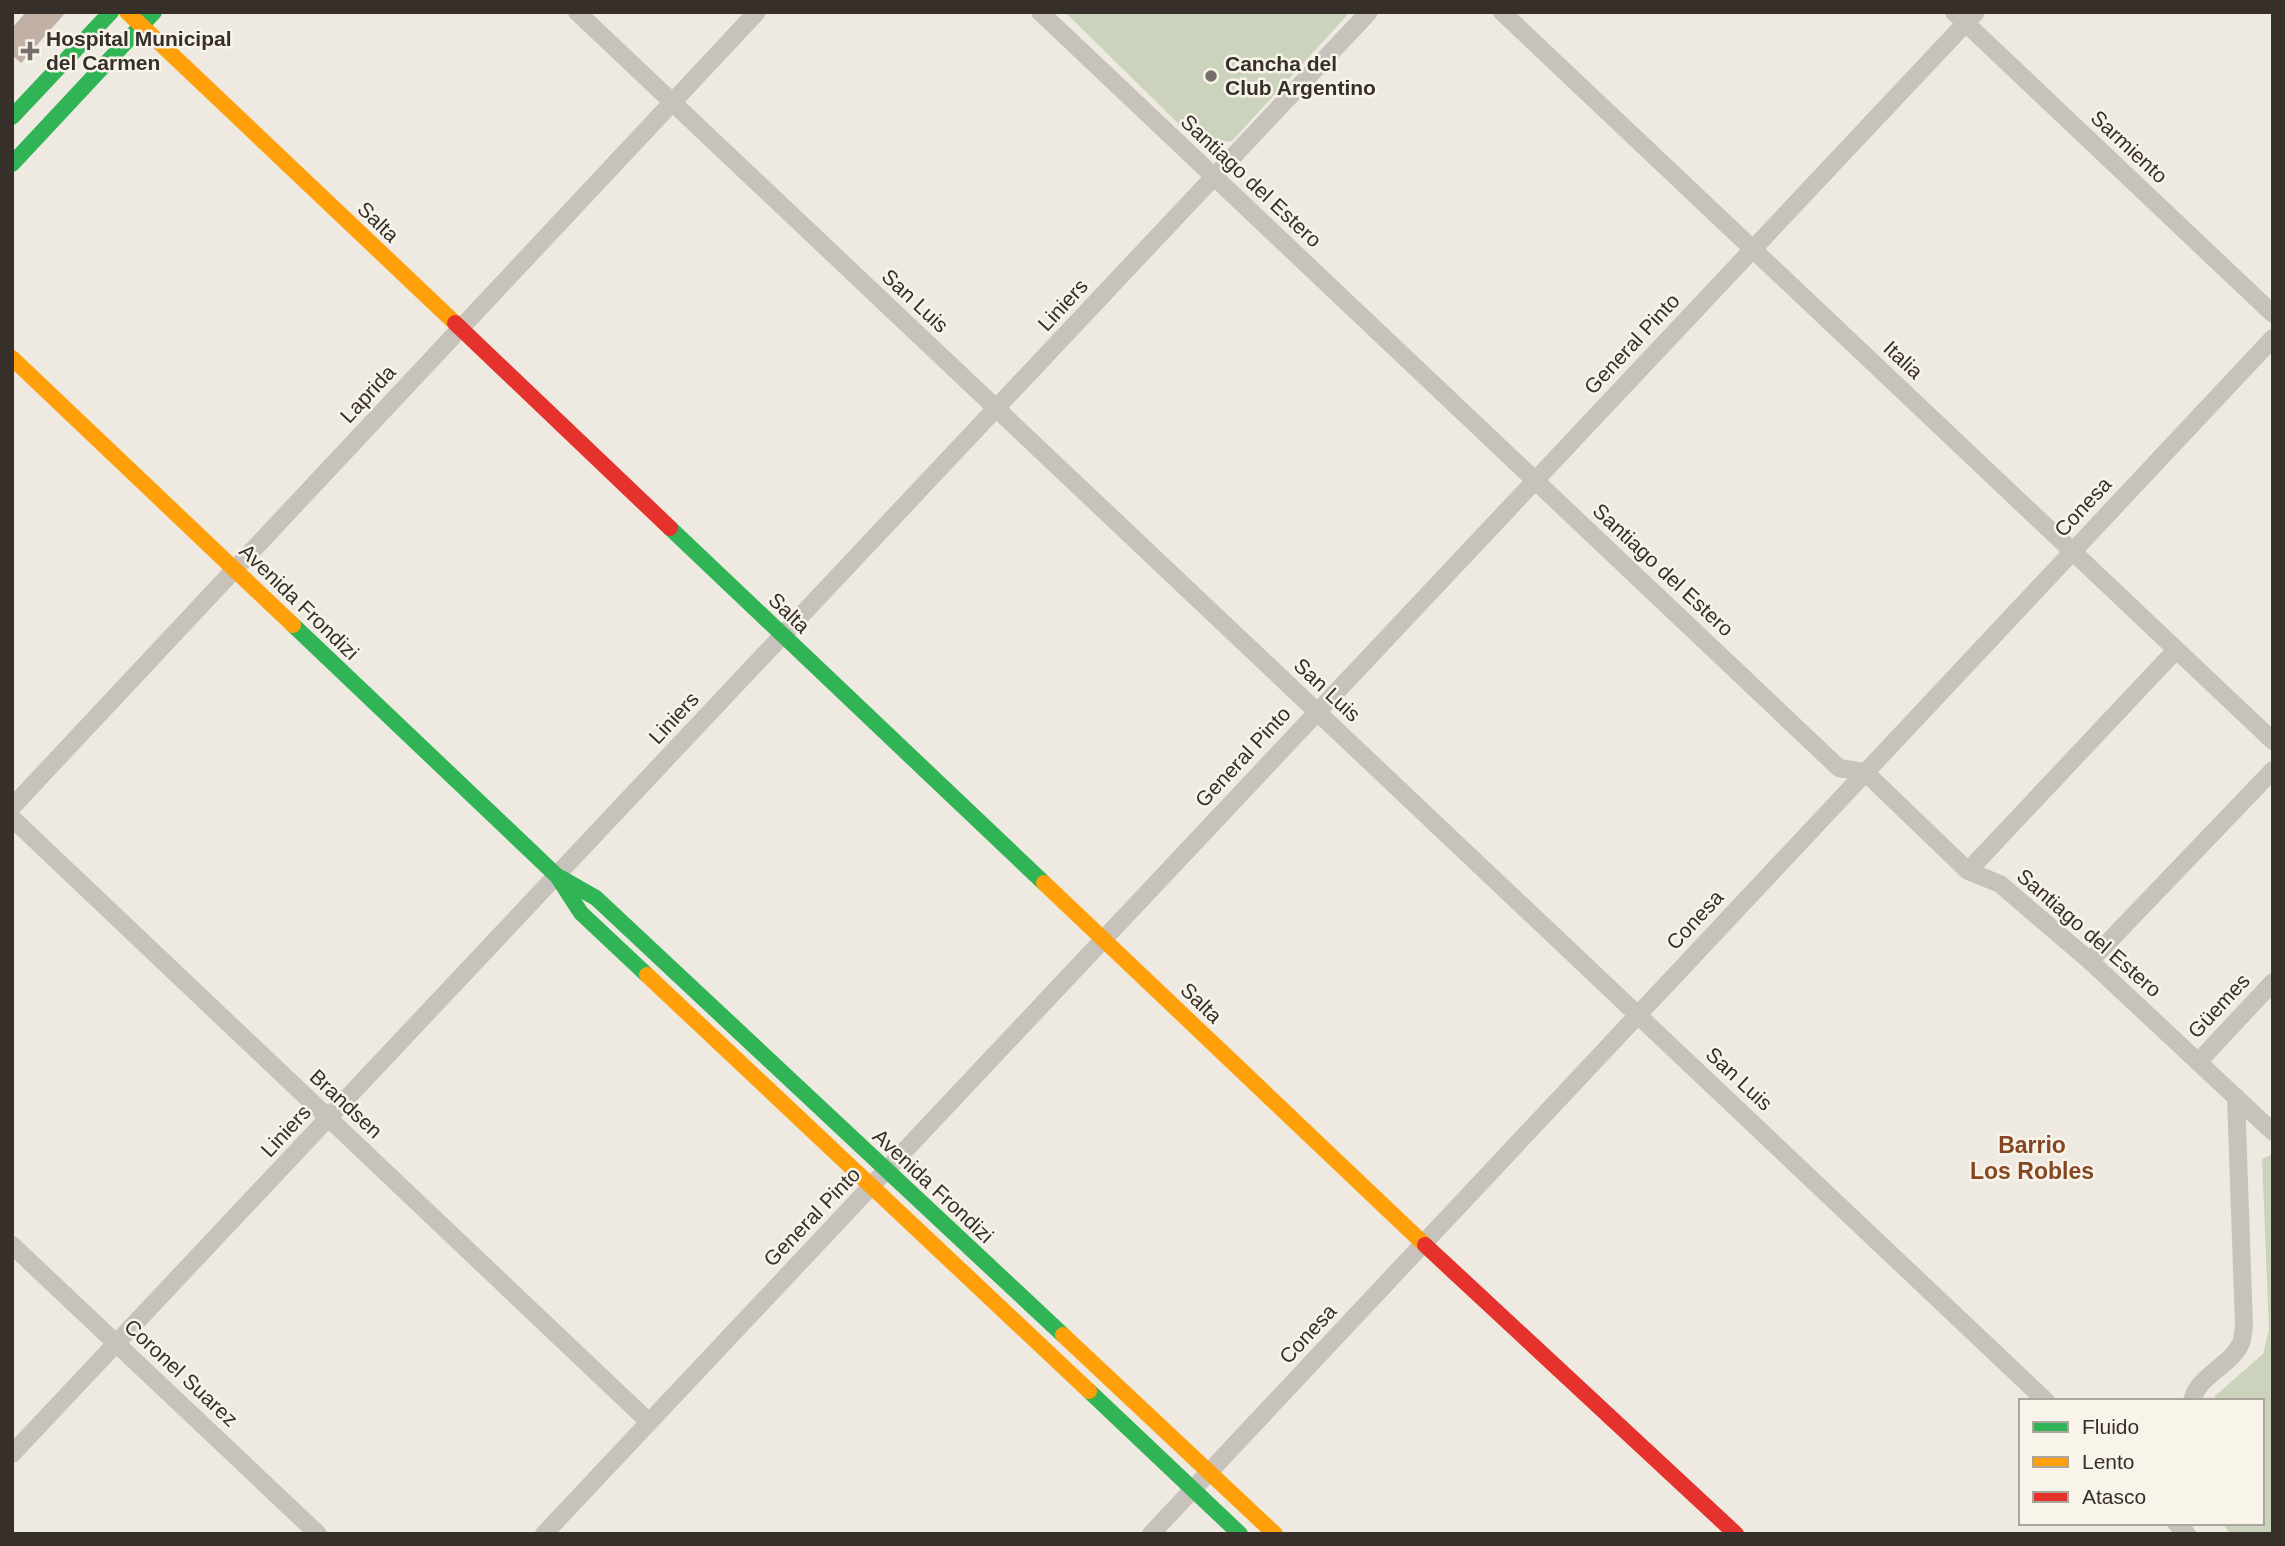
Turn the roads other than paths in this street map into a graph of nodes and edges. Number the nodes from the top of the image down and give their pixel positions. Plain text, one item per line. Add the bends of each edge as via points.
1 (111, 12) edge
2 (127, 12) edge
3 (154, 12) edge
4 (577, 12) edge
5 (757, 12) edge
6 (1040, 12) edge
7 (1369, 12) edge
8 (1502, 12) edge
9 (1965, 16) edge
10 (141, 26) junction
11 (673, 103) junction
12 (12, 117) edge
13 (12, 163) edge
14 (1214, 177) junction
15 (1753, 249) junction
16 (2273, 314) edge
17 (460, 329) junction
18 (2273, 338) edge
19 (12, 358) edge
20 (996, 408) junction
21 (1535, 480) junction
22 (2072, 552) junction
23 (235, 570) junction
24 (783, 635) junction
25 (2176, 650) junction
26 (1317, 712) junction
27 (2273, 741) edge
28 (2273, 770) edge
29 (1865, 772) junction
30 (12, 807) edge
31 (12, 818) edge
32 (1968, 871) junction
33 (557, 876) junction
34 (1103, 939) junction
35 (2090, 961) junction
36 (2273, 982) edge
37 (1638, 1014) junction
38 (2199, 1061) junction
39 (2236, 1097) junction
40 (329, 1118) junction
41 (2273, 1132) edge
42 (887, 1171) junction
43 (872, 1187) junction
44 (1423, 1243) junction
45 (12, 1245) edge
46 (117, 1343) junction
47 (2044, 1399) edge
48 (2192, 1399) edge
49 (649, 1422) junction
50 (12, 1454) edge
51 (1210, 1472) junction
52 (1193, 1490) junction
53 (318, 1534) edge
54 (544, 1534) edge
55 (1151, 1534) edge
56 (1240, 1534) edge
57 (1275, 1534) edge
58 (1737, 1534) edge

1 - 12 street
2 - 10 street, Salta
3 - 10 street
4 - 11 street, San Luis
5 - 11 street, Laprida
6 - 14 street, Santiago del Estero
7 - 14 street, Liniers
8 - 15 street, Italia
9 - 15 street, General Pinto
9 - 16 street, Sarmiento
10 - 13 street
10 - 17 street, Salta
11 - 17 street, Laprida
11 - 20 street, San Luis
14 - 20 street, Liniers
14 - 21 street, Santiago del Estero
15 - 21 street, General Pinto
15 - 22 street, Italia
17 - 23 street, Laprida
17 - 24 street, Salta
18 - 22 street, Conesa
19 - 23 street, Avenida Frondizi
20 - 24 street, Liniers
20 - 26 street, San Luis
21 - 26 street, General Pinto
21 - 29 street, Santiago del Estero via 1839,768
22 - 25 street, Italia
22 - 29 street, Conesa
23 - 30 street, Laprida
23 - 33 street, Avenida Frondizi
24 - 33 street, Liniers
24 - 34 street, Salta
25 - 27 street, Italia
25 - 32 street
26 - 34 street, General Pinto
26 - 37 street, San Luis
28 - 35 street
29 - 32 street, Santiago del Estero
29 - 37 street, Conesa
31 - 40 street, Brandsen
32 - 35 street, Santiago del Estero via 2000,884
33 - 40 street, Liniers
33 - 42 street, Avenida Frondizi via 596,898
33 - 43 street, Avenida Frondizi via 581,913
34 - 42 street, General Pinto
34 - 44 street, Salta
35 - 38 street, Santiago del Estero
36 - 38 street, Güemes
37 - 44 street, Conesa
37 - 47 street, San Luis
38 - 39 street, Santiago del Estero
39 - 41 street, Santiago del Estero
39 - 48 street via 2245,1326 2241,1344
40 - 46 street, Liniers
40 - 49 street, Brandsen
42 - 43 street, General Pinto
42 - 51 street, Avenida Frondizi
43 - 49 street, General Pinto
43 - 52 street, Avenida Frondizi
44 - 51 street, Conesa
44 - 58 street, Salta
45 - 46 street, Coronel Suarez
46 - 50 street, Liniers
46 - 53 street, Coronel Suarez
49 - 54 street, General Pinto
51 - 52 street, Conesa
51 - 57 street, Avenida Frondizi
52 - 55 street, Conesa
52 - 56 street, Avenida Frondizi

